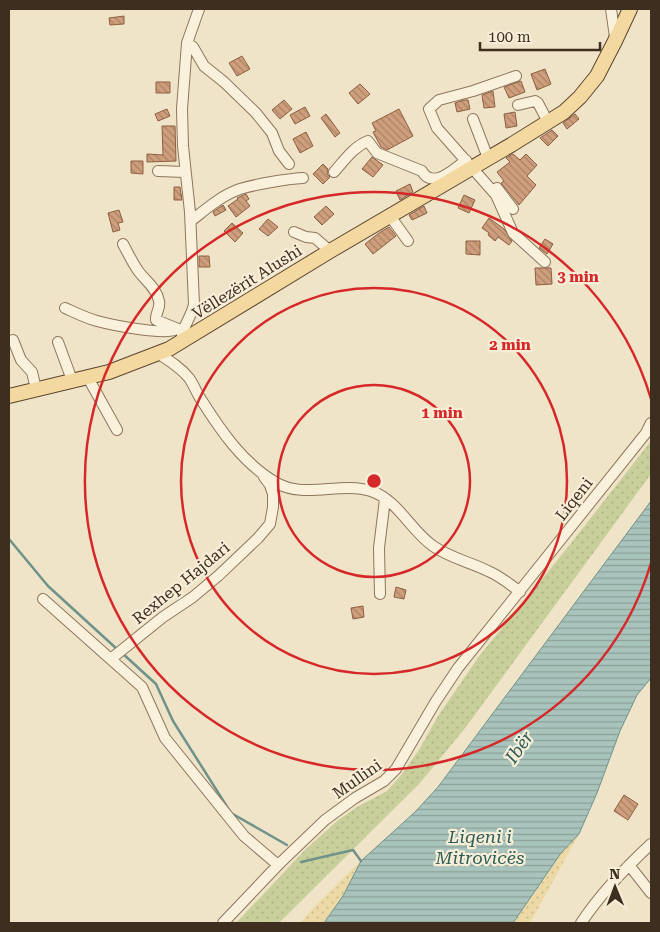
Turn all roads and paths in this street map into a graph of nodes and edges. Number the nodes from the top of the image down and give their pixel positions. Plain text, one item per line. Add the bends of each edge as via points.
1 (199, 9) edge
2 (611, 9) edge
3 (630, 9) edge
4 (615, 42) junction
5 (187, 43) junction
6 (516, 76) dead end
7 (518, 105) dead end
8 (473, 119) dead end
9 (548, 122) junction
10 (476, 163) junction
11 (289, 164) dead end
12 (158, 171) dead end
13 (185, 172) junction
14 (334, 172) dead end
15 (303, 178) dead end
16 (513, 208) dead end
17 (390, 216) junction
18 (191, 221) junction
19 (294, 232) dead end
20 (408, 241) dead end
21 (123, 244) dead end
22 (330, 251) junction
23 (544, 262) dead end
24 (65, 308) dead end
25 (181, 334) junction
26 (13, 340) dead end
27 (58, 342) dead end
28 (160, 354) junction
29 (87, 376) junction
30 (72, 380) junction
31 (36, 389) junction
32 (9, 396) edge
33 (651, 423) edge
34 (117, 430) dead end
35 (260, 473) junction
36 (385, 499) junction
37 (520, 592) junction
38 (380, 594) dead end
39 (43, 599) dead end
40 (112, 658) junction
41 (651, 844) edge
42 (278, 865) junction
43 (629, 865) junction
44 (651, 893) edge
45 (223, 923) edge
46 (581, 923) edge

1 - 5 street
2 - 4 street
3 - 4 main road, Vëllezërit Alushi
4 - 9 main road, Vëllezërit Alushi via 597,76 580,97
5 - 11 street via 204,66 256,113 272,133
5 - 13 street via 182,115
6 - 10 street via 439,100 429,109 437,128
7 - 9 street via 535,101
8 - 10 street
9 - 10 main road, Vëllezërit Alushi
10 - 14 street, Vëllezërit Alushi via 445,176 431,178 424,176 422,171 377,153 368,141 351,153
10 - 16 street
10 - 17 main road, Vëllezërit Alushi
10 - 23 street via 496,195 513,233
12 - 13 street
13 - 18 street
15 - 18 street via 240,189
17 - 20 street
17 - 22 main road, Vëllezërit Alushi
18 - 25 street via 194,304
19 - 22 street, Vëllezërit Alushi via 315,238
21 - 25 street via 158,297 160,304 156,320
22 - 25 main road, Vëllezërit Alushi
24 - 25 street via 116,326
25 - 28 main road, Vëllezërit Alushi
26 - 31 street via 19,356 32,372
27 - 30 street
28 - 29 main road, Vëllezërit Alushi via 109,372
28 - 35 street, Rexhep Hajdari via 189,378 232,445
29 - 30 main road, Vëllezërit Alushi
29 - 34 street
30 - 31 main road, Vëllezërit Alushi
31 - 32 main road, Vëllezërit Alushi
33 - 37 street, Liqeni
35 - 36 street, Rexhep Hajdari via 284,487 356,489 372,491
35 - 40 street, Rexhep Hajdari via 273,494 270,524 218,576
36 - 37 street, Rexhep Hajdari via 432,546 451,557 490,571
36 - 38 street via 379,548
37 - 42 street, Mullini via 444,688 396,769 384,781 325,820
39 - 40 street
40 - 42 street via 142,687 165,738 244,836
41 - 43 street
42 - 45 street, Mullini
43 - 44 street
43 - 46 street

